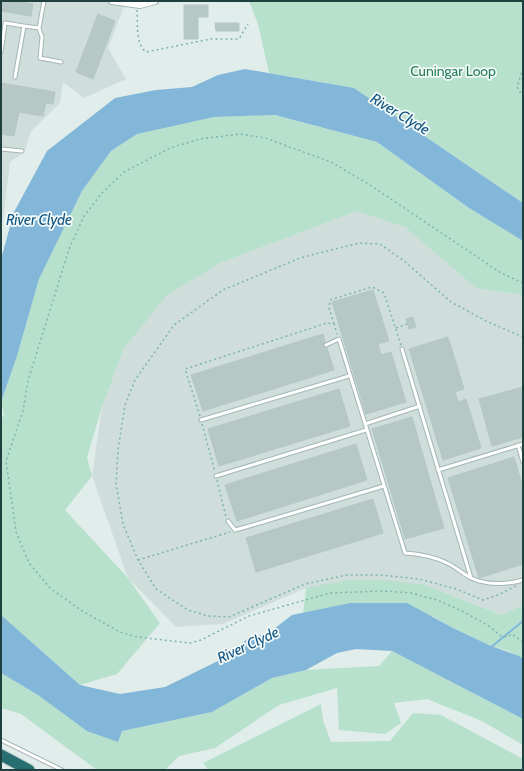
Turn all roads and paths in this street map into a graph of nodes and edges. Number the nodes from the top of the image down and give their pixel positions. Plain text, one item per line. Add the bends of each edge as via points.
1 (44, 1) edge
2 (112, 1) edge
3 (155, 1) edge
4 (136, 5) junction
5 (248, 24) dead end
6 (24, 26) junction
7 (39, 28) junction
8 (2, 38) edge
9 (1, 52) edge
10 (61, 62) dead end
11 (523, 68) edge
12 (15, 77) dead end
13 (523, 97) edge
14 (1, 149) edge
15 (22, 151) dead end
16 (523, 283) edge
17 (334, 324) junction
18 (407, 324) dead end
19 (395, 328) junction
20 (523, 337) edge
21 (339, 340) junction
22 (326, 345) dead end
23 (402, 349) joint
24 (350, 376) junction
25 (420, 406) junction
26 (201, 420) junction
27 (364, 424) junction
28 (366, 430) junction
29 (523, 444) edge
30 (518, 445) junction
31 (523, 462) edge
32 (438, 470) junction
33 (216, 476) junction
34 (384, 486) junction
35 (228, 521) joint
36 (235, 530) junction
37 (138, 560) junction
38 (471, 578) junction
39 (523, 580) edge
40 (516, 582) junction
41 (523, 642) edge
42 (1, 740) edge
43 (1, 755) edge
44 (29, 770) edge
45 (62, 770) edge

1 - 7 lane
2 - 4 street
3 - 4 street
4 - 5 path via 140,42 146,52 211,39 239,39
6 - 7 lane
6 - 8 lane via 6,22
6 - 12 lane
7 - 10 lane via 42,37 40,58
8 - 9 lane
11 - 13 path via 517,87
14 - 15 lane
16 - 41 path via 501,273 370,185 331,162 265,138 240,134 200,139 170,148 124,172 102,193 84,216 69,249 28,381 23,411 6,461 16,532 29,563 50,588 82,611 120,632 137,637 190,643 202,640 249,616 330,593 384,591 411,593 437,600 489,626 501,636 507,637 512,634
17 - 19 path via 329,308 330,300 372,287 384,293
17 - 21 path
17 - 26 path via 327,324 185,369
18 - 19 path
19 - 23 path
20 - 37 path via 451,302 403,260 380,244 359,243 300,258 223,290 174,326 135,380 125,405 116,484 123,524
21 - 22 lane
21 - 24 lane
23 - 25 lane
24 - 26 lane
24 - 27 lane
25 - 27 lane
25 - 32 lane
26 - 33 path
27 - 28 lane
28 - 33 lane
28 - 34 lane
29 - 30 lane
30 - 31 lane
30 - 32 lane
32 - 38 lane
33 - 35 path
34 - 36 lane
34 - 38 lane via 405,553 442,561
35 - 36 lane
36 - 37 path
37 - 40 path via 156,589 188,610 208,616 229,617 305,584 347,576 419,579 456,589 483,600 516,588
38 - 40 lane via 487,583
39 - 40 lane
42 - 45 lane
43 - 44 highway

